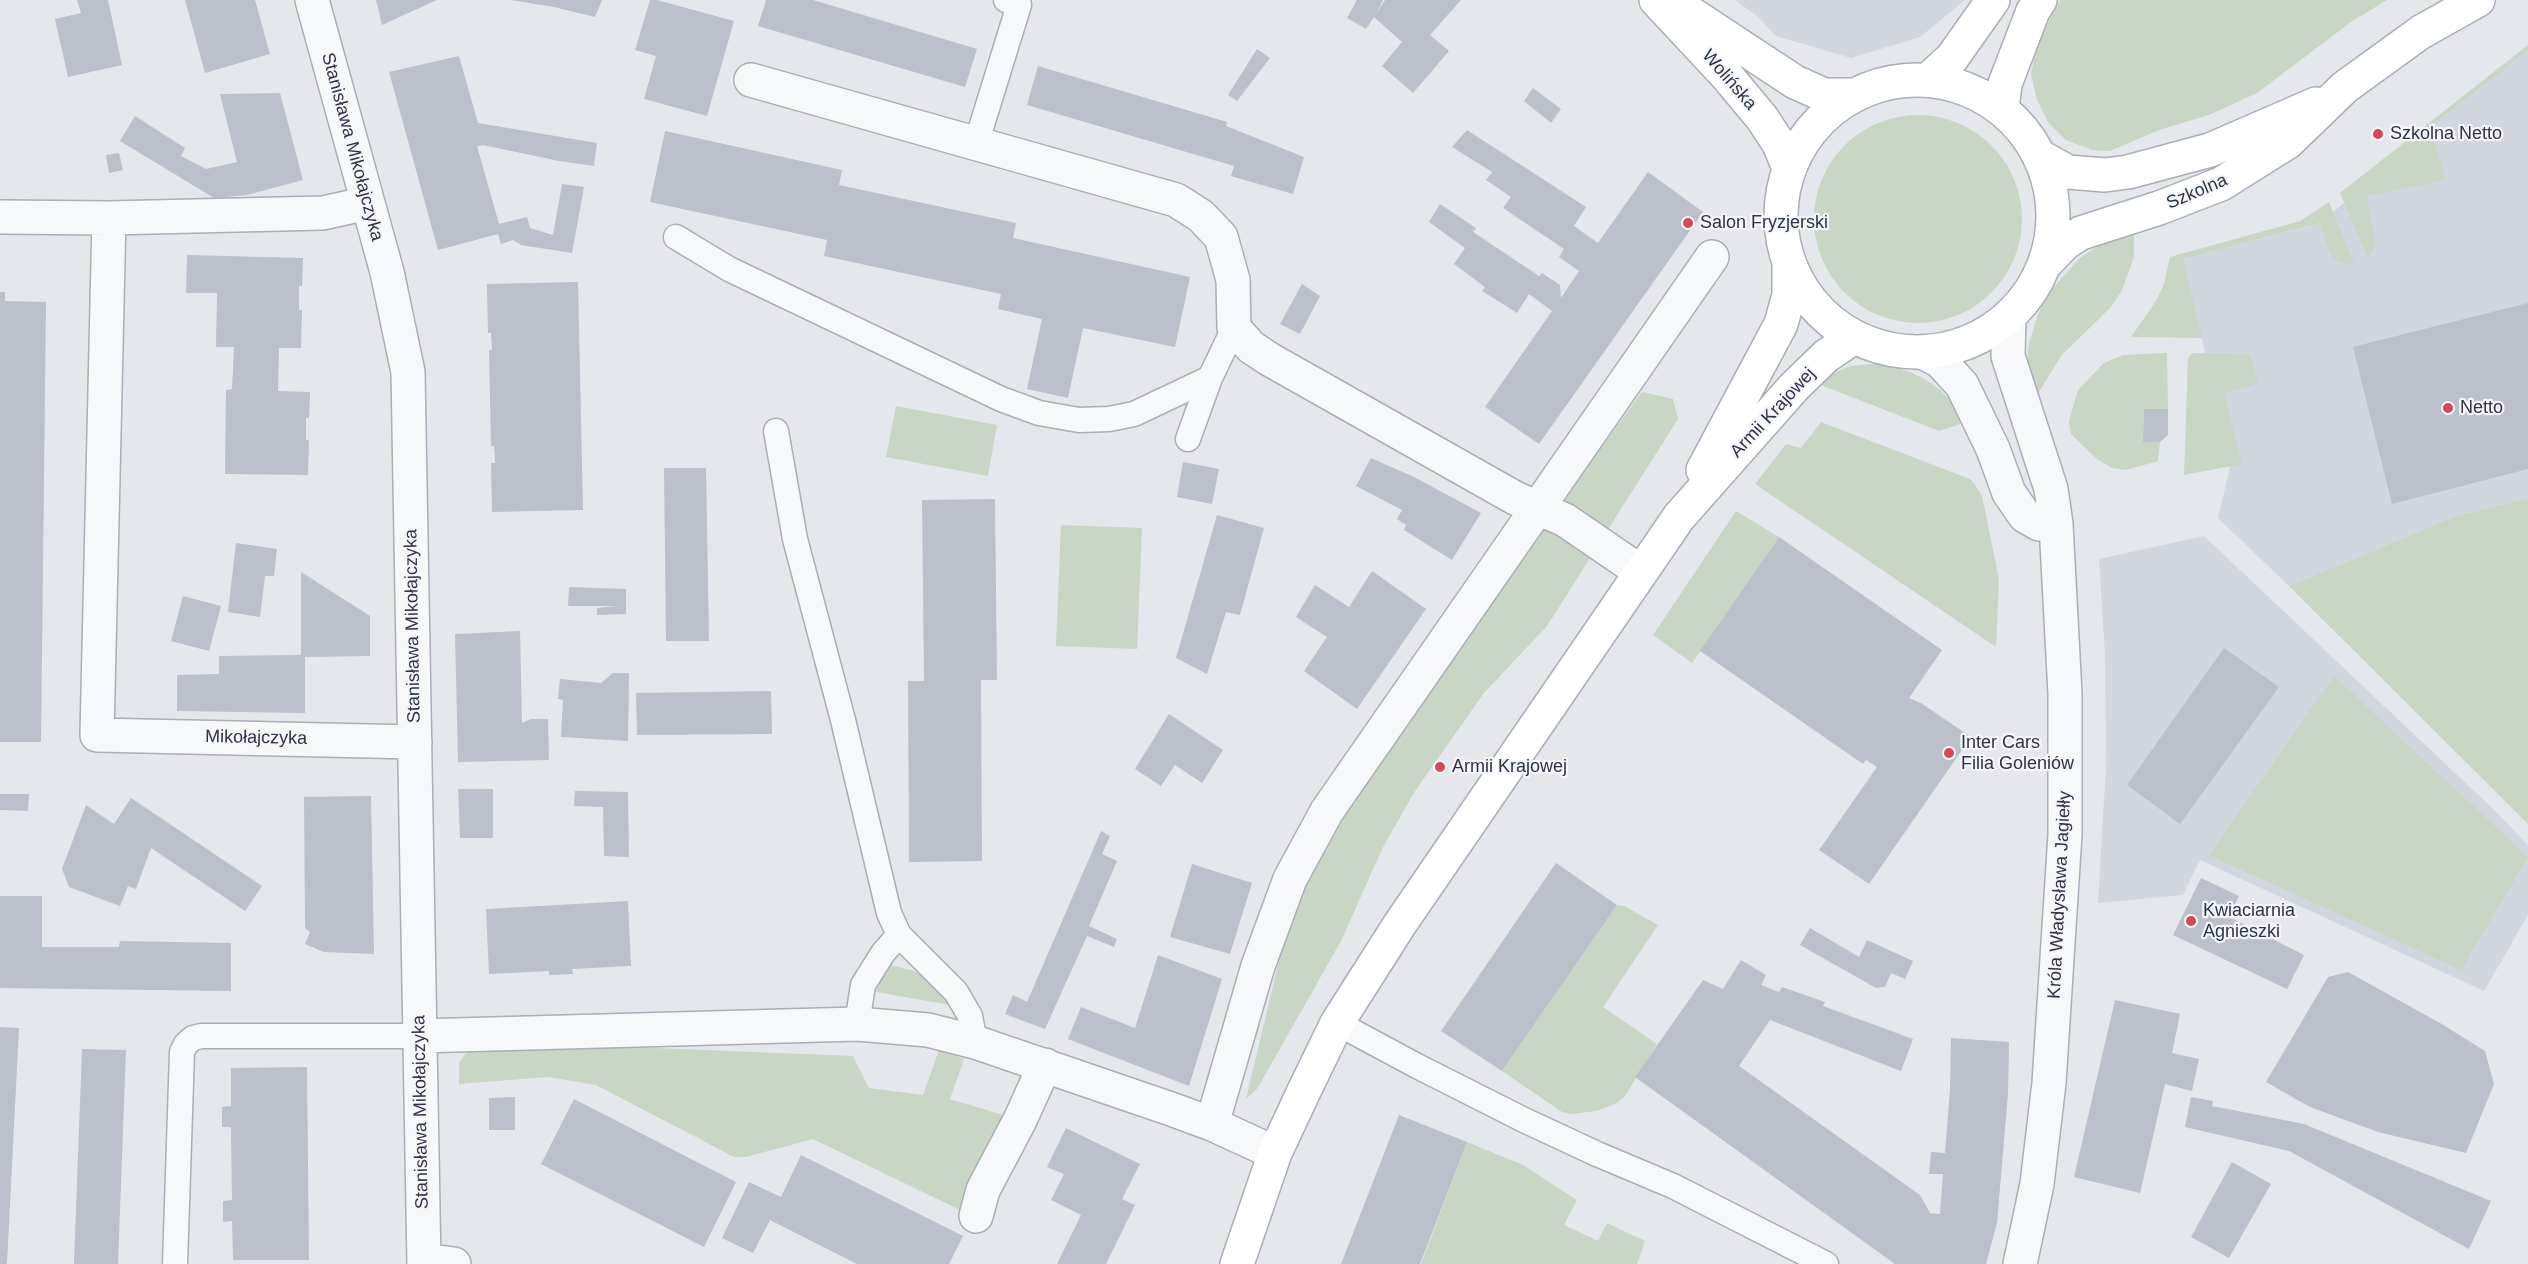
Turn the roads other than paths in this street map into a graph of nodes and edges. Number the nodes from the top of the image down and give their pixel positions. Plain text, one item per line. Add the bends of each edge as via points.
1 (312, 0) edge
2 (1006, 0) edge
3 (1656, 0) edge
4 (1670, 0) edge
5 (1993, 0) edge
6 (2040, 0) edge
7 (2478, 0) edge
8 (751, 80) dead end
9 (1928, 80) junction
10 (1855, 95) junction
11 (2336, 95) junction
12 (2002, 109) junction
13 (976, 144) junction
14 (2039, 156) junction
15 (1789, 168) junction
16 (368, 203) junction
17 (0, 217) edge
18 (109, 218) junction
19 (676, 237) dead end
20 (1712, 257) dead end
21 (1789, 265) junction
22 (2044, 265) junction
23 (2009, 317) junction
24 (1234, 328) junction
25 (1854, 337) junction
26 (1924, 352) junction
27 (1210, 378) junction
28 (776, 431) dead end
29 (1188, 439) dead end
30 (1537, 507) junction
31 (1679, 517) junction
32 (2056, 524) junction
33 (1641, 572) junction
34 (415, 742) junction
35 (899, 934) junction
36 (1337, 1023) junction
37 (857, 1024) junction
38 (419, 1036) junction
39 (975, 1042) junction
40 (1045, 1065) junction
41 (1212, 1124) junction
42 (1275, 1153) junction
43 (976, 1216) dead end
44 (434, 1263) edge
45 (175, 1264) edge
46 (1237, 1264) edge
47 (1826, 1264) edge
48 (2020, 1264) edge

1 - 16 street, Stanisława Mikołajczyka
2 - 13 lane via 1019,4
3 - 15 street, Wolińska via 1762,118
4 - 10 street, Wolińska via 1795,82 1824,95
5 - 9 street via 1952,58
6 - 12 street via 2005,84
7 - 11 street, Szkolna via 2421,32
8 - 13 street
9 - 10 street via 1890,82
9 - 12 street via 1967,90
10 - 15 street via 1827,114 1805,139
11 - 14 street, Szkolna via 2210,150 2139,170 2104,175 2068,172
11 - 22 street, Szkolna via 2288,142 2221,184 2081,233
12 - 14 street
13 - 24 street via 1176,200 1201,216 1221,237 1233,280
14 - 22 street via 2052,201 2053,229
15 - 21 street via 1781,200 1781,233
16 - 18 street via 323,213
16 - 34 street, Stanisława Mikołajczyka via 408,372
17 - 18 street
18 - 34 street, Mikołajczyka via 97,735
19 - 27 lane via 729,269 1001,399 1039,413 1079,420 1134,414
20 - 30 street
21 - 25 street via 1805,295 1827,319
21 - 31 street via 1789,295 1781,324
22 - 23 street via 2030,293
23 - 26 street via 1955,348
23 - 32 street, Króla Władysława Jagiełły via 2008,356 2051,489
24 - 27 lane
24 - 30 street via 1269,359
25 - 26 street via 1888,350
25 - 31 street, Armii Krajowej via 1826,356 1794,387
26 - 32 street via 1940,361 1962,385 2009,493 2025,516 2039,524
27 - 29 lane
28 - 35 lane via 795,539 889,913
30 - 33 street via 1565,520
30 - 41 street via 1327,811 1290,879 1258,966
31 - 33 street, Armii Krajowej
32 - 48 street, Króla Władysława Jagiełły via 2065,693 2065,834 2049,1083 2037,1184
33 - 36 street, Armii Krajowej
34 - 38 street, Stanisława Mikołajczyka
35 - 37 lane via 863,985
35 - 39 lane via 956,992 970,1016
36 - 42 street, Armii Krajowej
36 - 47 lane via 1524,1120 1673,1186
37 - 38 street
37 - 39 street via 928,1030
38 - 44 street, Stanisława Mikołajczyka
38 - 45 lane via 201,1036 186,1044 182,1052
39 - 40 street
40 - 41 street
40 - 43 street via 983,1190
41 - 42 street
42 - 46 street, Armii Krajowej

